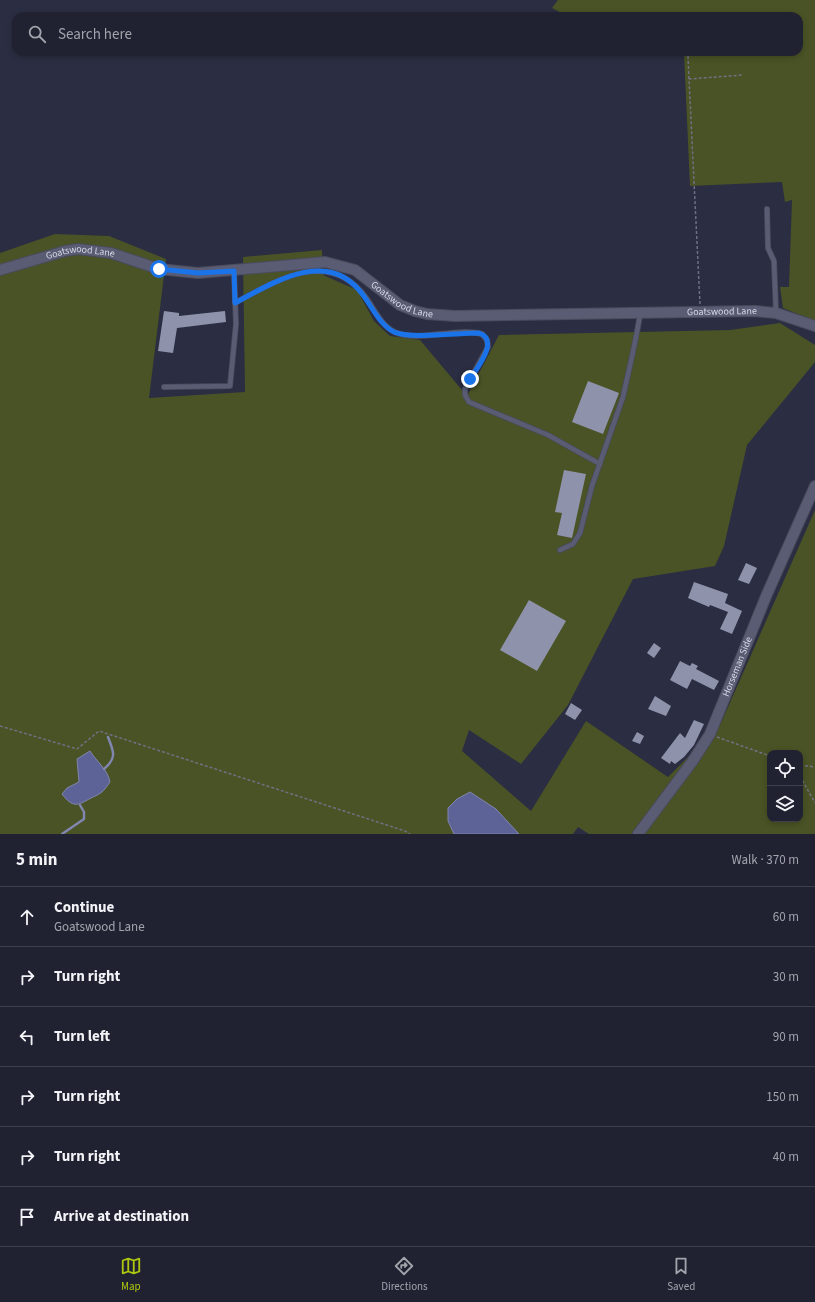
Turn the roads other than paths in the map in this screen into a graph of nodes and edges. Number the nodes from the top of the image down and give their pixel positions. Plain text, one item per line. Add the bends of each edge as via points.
1 (767, 209) dead end
2 (0, 270) edge
3 (234, 271) junction
4 (235, 303) junction
5 (776, 313) junction
6 (640, 314) junction
7 (815, 326) edge
8 (164, 387) dead end
9 (600, 464) junction
10 (815, 486) edge
11 (560, 550) dead end
12 (638, 834) edge

1 - 5 lane via 768,248 774,260
2 - 3 street, Goatswood Lane via 78,249 111,254 175,272
3 - 4 lane
3 - 6 street, Goatswood Lane via 325,262 355,270 400,304 426,314
4 - 8 lane via 236,324 230,386
4 - 9 lane via 288,276 312,271 330,272 353,282 382,323 395,332 413,335 482,334 487,340 488,347 465,389 469,402 548,435
5 - 6 street, Goatswood Lane via 755,311
5 - 7 street, Goatswood Lane
6 - 9 lane via 623,397
9 - 11 lane via 580,532 573,544
10 - 12 street, Horseman Side via 710,734

